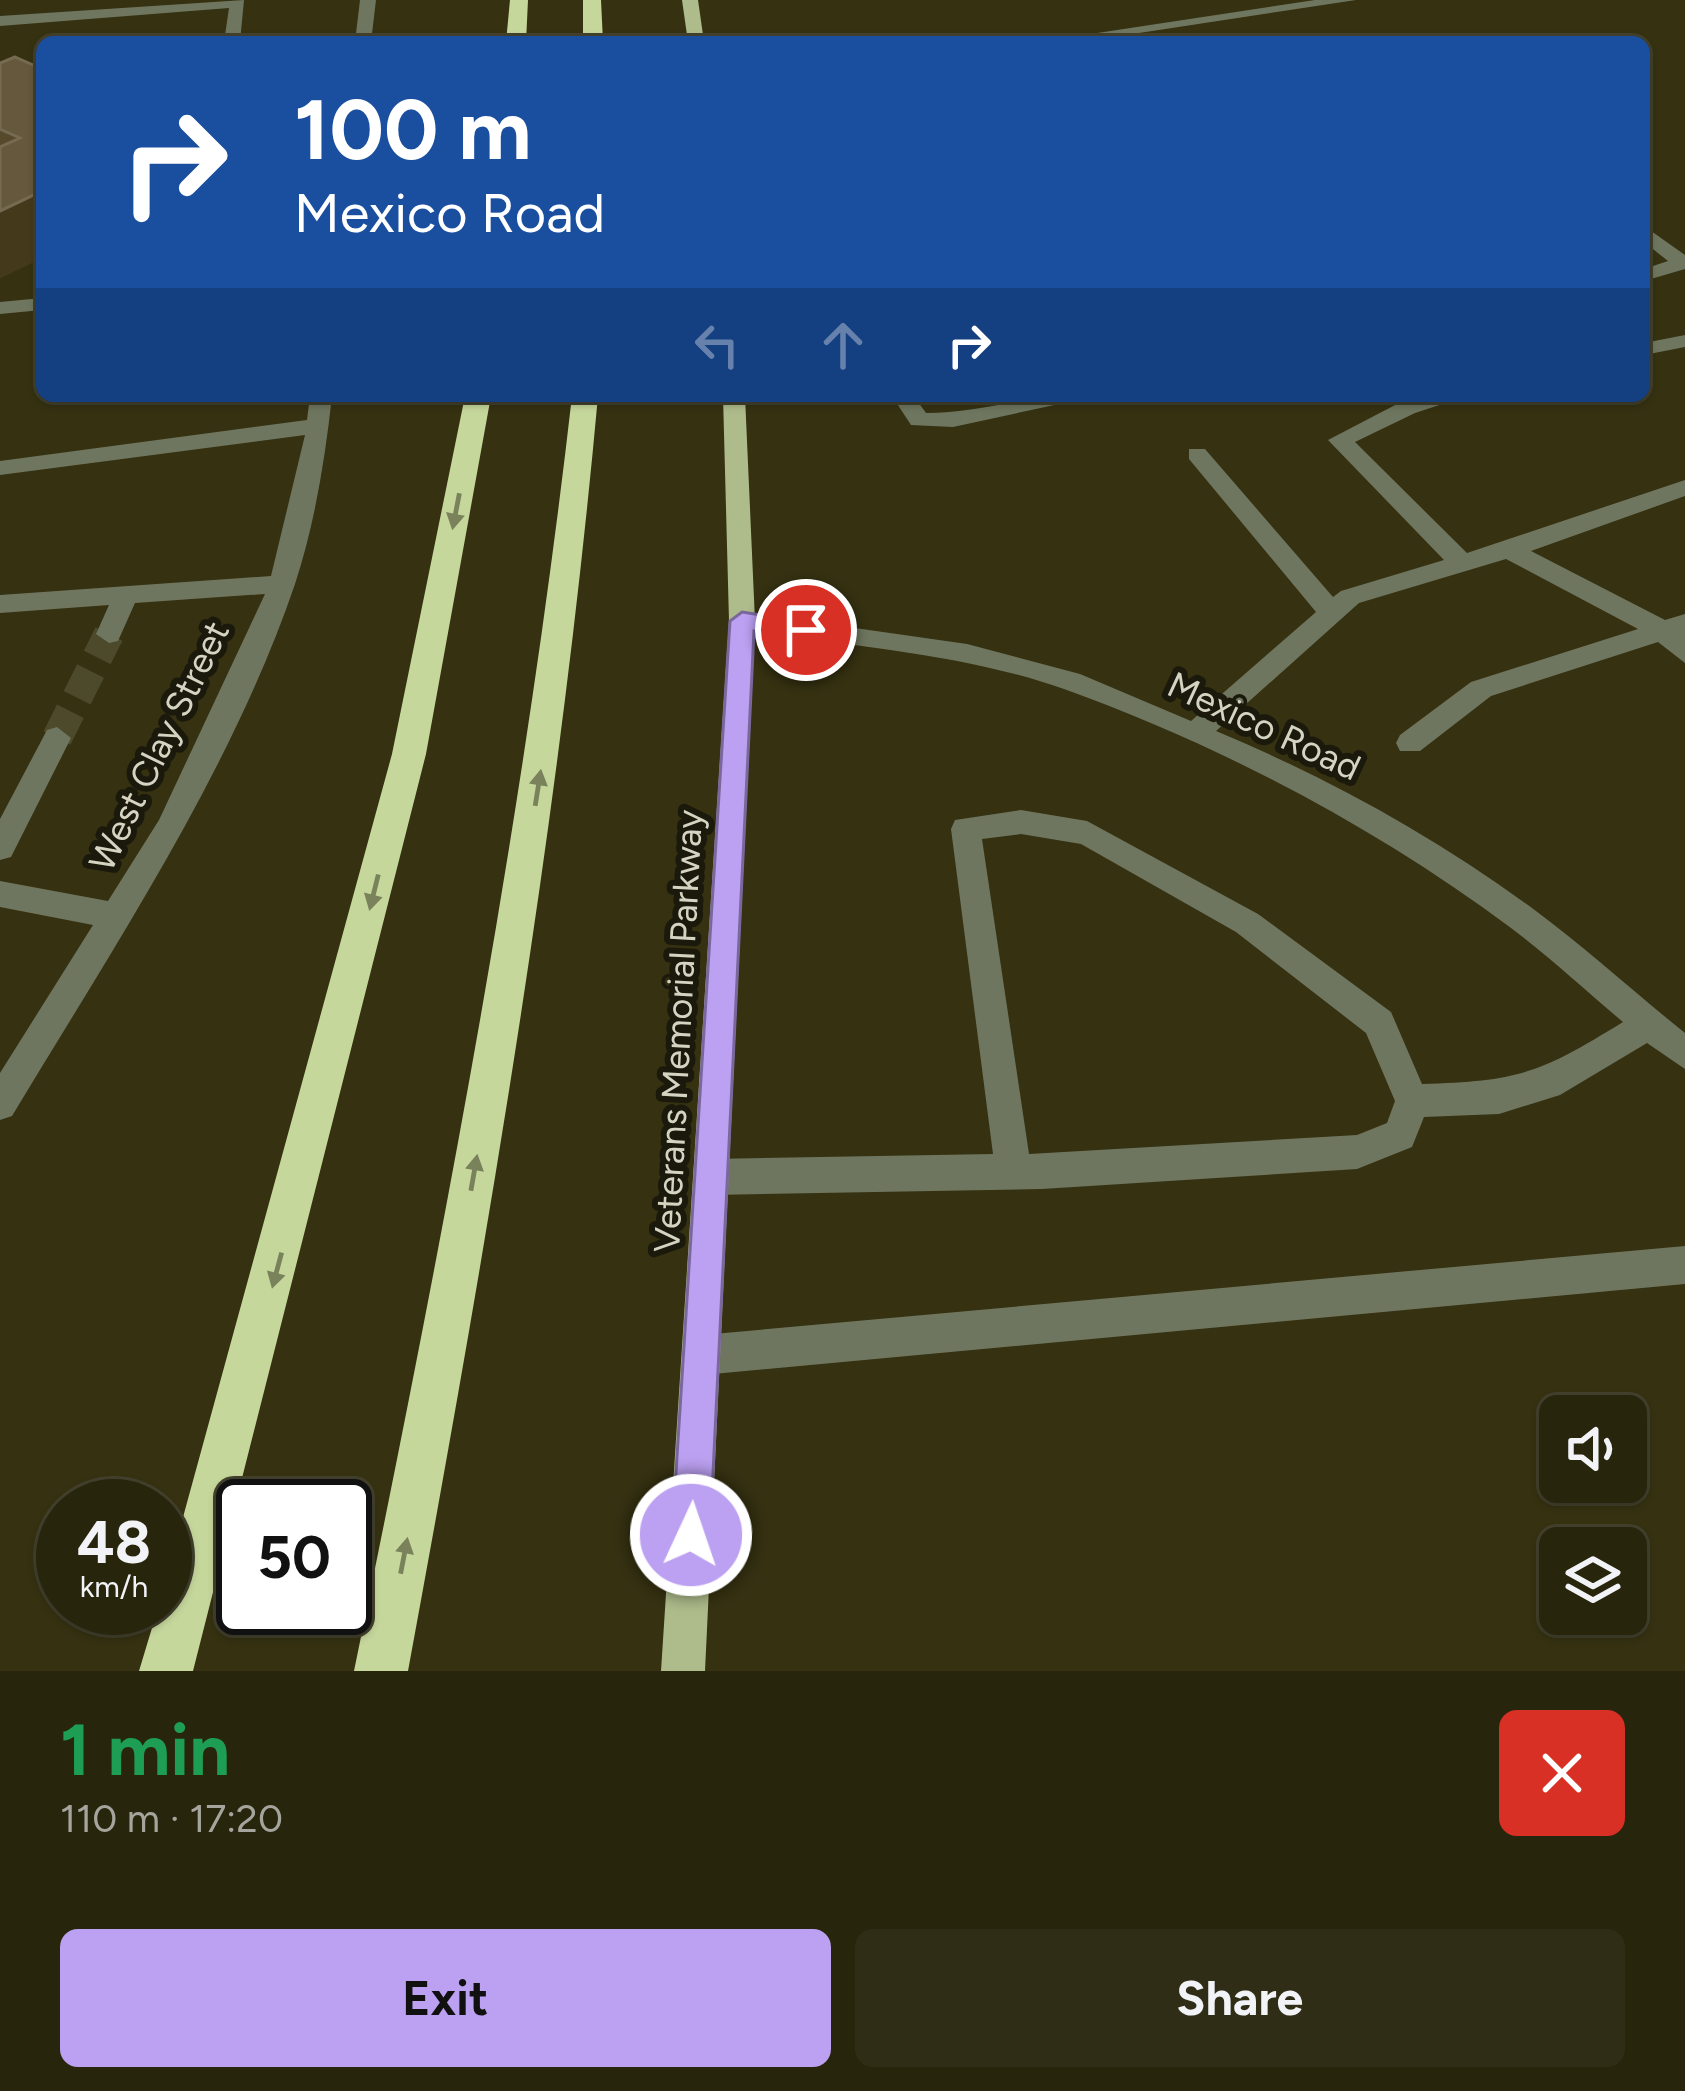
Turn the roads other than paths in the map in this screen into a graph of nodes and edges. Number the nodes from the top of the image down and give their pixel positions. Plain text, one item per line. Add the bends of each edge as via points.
1 (368, 0) edge
2 (519, 0) edge
3 (592, 0) edge
4 (690, 0) edge
5 (1348, 0) edge
6 (0, 21) edge
7 (233, 36) edge
8 (364, 36) edge
9 (516, 36) edge
10 (593, 36) edge
11 (695, 36) edge
12 (1089, 36) edge
13 (1650, 237) edge
14 (1650, 272) edge
15 (36, 305) edge
16 (0, 308) edge
17 (1685, 340) edge
18 (1650, 348) edge
19 (477, 402) edge
20 (584, 402) edge
21 (734, 402) edge
22 (907, 402) edge
23 (1037, 402) edge
24 (1432, 402) edge
25 (319, 411) edge
26 (1197, 454) dead end
27 (0, 468) edge
28 (1685, 488) edge
29 (1508, 550) junction
30 (1464, 565) junction
31 (282, 584) junction
32 (126, 595) junction
33 (0, 604) edge
34 (1332, 613) junction
35 (742, 621) junction
36 (1674, 627) edge
37 (109, 634) tunnel mouth
38 (1685, 652) edge
39 (1194, 734) junction
40 (57, 738) tunnel mouth
41 (1410, 742) dead end
42 (0, 848) edge
43 (0, 894) edge
44 (116, 916) junction
45 (1648, 1024) junction
46 (1685, 1054) edge
47 (1412, 1101) junction
48 (0, 1104) edge
49 (1013, 1171) junction
50 (712, 1178) junction
51 (1685, 1265) edge
52 (702, 1354) junction
53 (166, 1671) edge
54 (381, 1671) edge
55 (683, 1671) edge

1 - 8 street
2 - 9 highway
3 - 10 highway
4 - 11 main road
5 - 12 street
6 - 7 street via 238,3
13 - 14 street via 1683,262
15 - 16 street
17 - 18 street
19 -> 53 highway via 409,754
54 -> 20 highway via 536,800
21 - 35 main road, Veterans Memorial Parkway
22 - 23 street via 919,420 952,420
24 - 30 street via 1340,440
25 - 27 street
25 - 31 street, West Clay Street
26 - 34 street
28 - 29 street
29 - 30 street
29 - 36 street
30 - 34 street via 1350,596
31 - 32 street
31 - 44 street, West Clay Street via 170,827
32 - 33 street
32 - 37 street
34 - 39 street
35 - 39 street, Mexico Road via 967,654 1070,681
35 - 50 main road, Veterans Memorial Parkway
36 - 38 street
36 - 41 street via 1480,689
39 - 45 street, Mexico Road via 1402,838 1524,920
40 - 42 street
43 - 44 street
44 - 48 street, West Clay Street
45 - 46 street, Mexico Road
45 - 47 street via 1560,1079 1499,1097
47 - 49 street via 1400,1135 1357,1152
47 - 49 street via 1378,1023 1246,923 1087,833 1021,822 966,829
49 - 50 street
50 - 52 main road, Veterans Memorial Parkway
51 - 52 street
52 - 55 main road, Veterans Memorial Parkway

